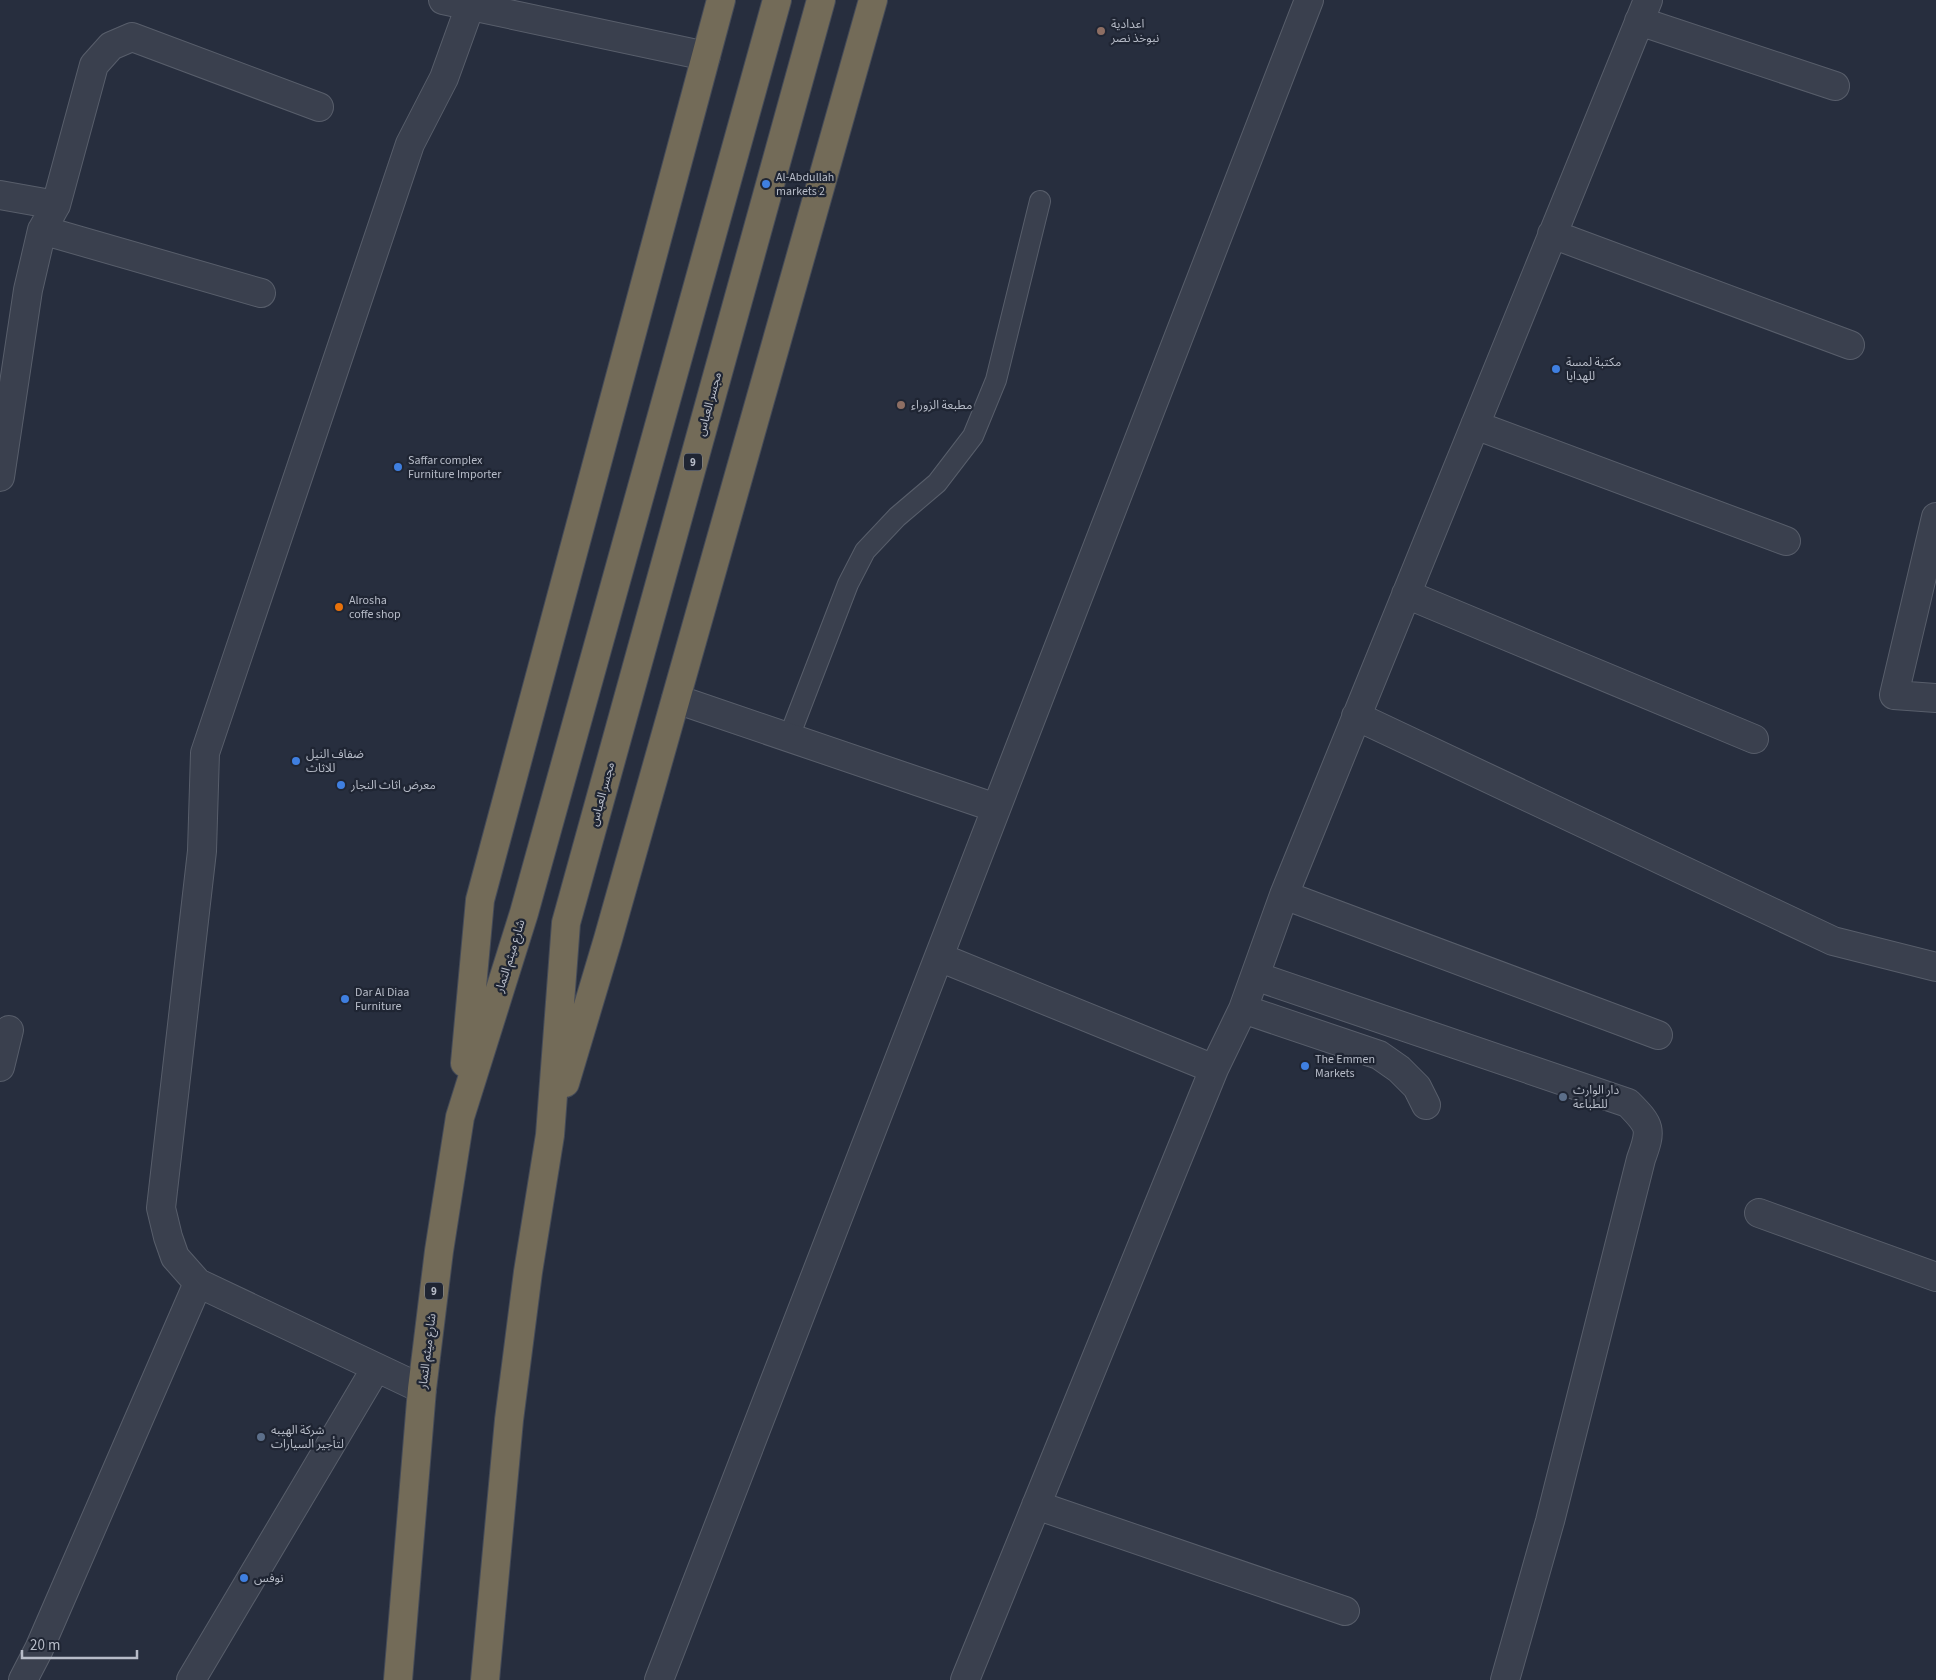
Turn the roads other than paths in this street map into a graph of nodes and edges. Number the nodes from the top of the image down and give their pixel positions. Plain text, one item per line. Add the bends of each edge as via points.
1 (443, 0) edge
2 (721, 0) edge
3 (777, 0) edge
4 (821, 0) edge
5 (873, 0) edge
6 (1309, 0) edge
7 (470, 6) junction
8 (1644, 10) edge
9 (706, 56) junction
10 (1835, 86) dead end
11 (319, 107) dead end
12 (0, 195) edge
13 (1040, 201) dead end
14 (56, 205) junction
15 (42, 230) junction
16 (1552, 234) junction
17 (261, 293) dead end
18 (1850, 345) dead end
19 (1475, 424) junction
20 (0, 477) edge
21 (1936, 517) edge
22 (1786, 541) dead end
23 (1406, 594) junction
24 (1936, 698) edge
25 (676, 699) junction
26 (1356, 716) junction
27 (789, 737) junction
28 (1754, 739) dead end
29 (996, 808) junction
30 (1284, 895) junction
31 (939, 957) junction
32 (1936, 967) edge
33 (1255, 976) junction
34 (1243, 1009) junction
35 (9, 1030) dead end
36 (1658, 1035) dead end
37 (0, 1067) edge
38 (1214, 1069) junction
39 (1426, 1105) dead end
40 (460, 1117) junction
41 (550, 1135) junction
42 (1759, 1213) dead end
43 (1936, 1277) edge
44 (198, 1283) junction
45 (376, 1368) junction
46 (422, 1389) junction
47 (1036, 1505) junction
48 (1345, 1611) dead end
49 (23, 1680) edge
50 (190, 1680) edge
51 (398, 1680) edge
52 (485, 1680) edge
53 (659, 1680) edge
54 (965, 1680) edge
55 (1506, 1680) edge

1 - 7 street
2 - 9 highway
3 - 40 highway, شارع ميثم التمار / 9 via 524,913
4 - 41 highway, مجسر العباس / 9 via 566,923
5 - 25 highway
6 - 29 street
7 - 9 street
7 - 44 street via 444,78 410,144 205,753 202,851 161,1208 175,1257
8 - 10 street
8 - 16 street
9 - 40 highway via 480,900
11 - 14 street via 132,38 112,46 94,65
12 - 14 street
13 - 27 lane via 996,380 972,436 938,483 897,517 865,551 848,584
14 - 15 street
15 - 17 street
15 - 20 street via 28,290
16 - 18 street
16 - 19 street
19 - 22 street
19 - 23 street
21 - 24 street via 1894,695
23 - 26 street
23 - 28 street
25 - 27 street
25 - 41 highway
26 - 30 street
26 - 32 street via 1833,941
27 - 29 street
29 - 31 street
30 - 33 street
30 - 36 street
31 - 38 street
31 - 53 street
33 - 34 street
33 - 55 street via 1628,1103 1644,1119 1649,1137
34 - 38 street
34 - 39 street via 1378,1055 1399,1068 1417,1087
35 - 37 street
38 - 47 street
40 - 46 highway, شارع ميثم التمار / 9
41 - 52 highway, 9 via 509,1420
42 - 43 street
44 - 45 street
44 - 49 street
45 - 46 street
45 - 50 street
46 - 51 highway, شارع ميثم التمار / 9
47 - 48 street
47 - 54 street

